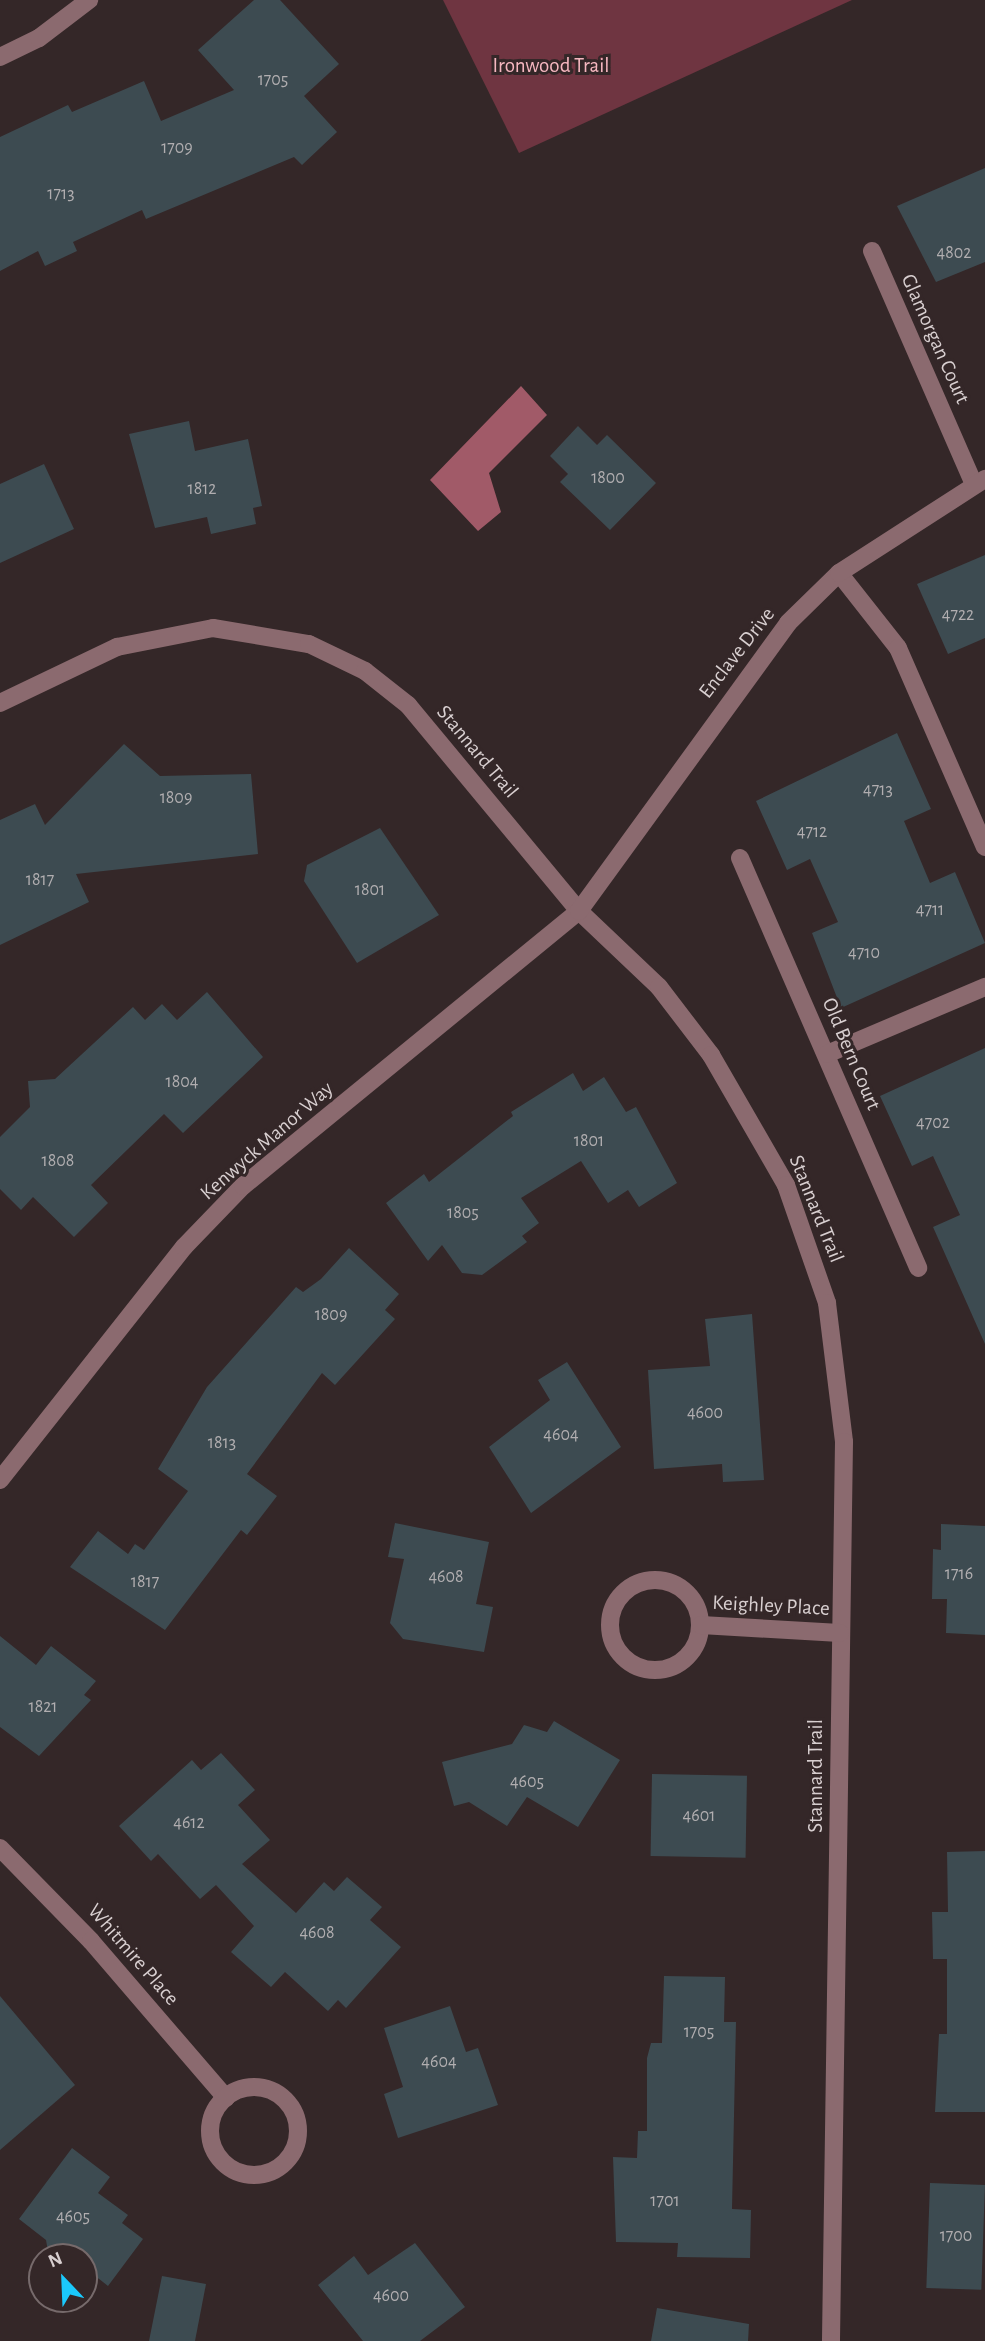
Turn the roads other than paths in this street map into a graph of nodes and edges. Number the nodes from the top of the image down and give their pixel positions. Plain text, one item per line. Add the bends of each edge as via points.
1 (89, 0) edge
2 (0, 57) edge
3 (872, 251) dead end
4 (979, 482) edge
5 (839, 573) junction
6 (0, 703) edge
7 (985, 847) edge
8 (740, 858) dead end
9 (579, 911) junction
10 (985, 987) edge
11 (827, 1054) junction
12 (918, 1268) dead end
13 (0, 1480) edge
14 (701, 1625) junction
15 (840, 1633) junction
16 (0, 1848) edge
17 (226, 2098) junction
18 (831, 2341) edge

1 - 2 street via 39,38
3 - 4 street, Glamorgan Court
4 - 5 street, Enclave Drive
5 - 7 street via 898,648
5 - 9 street, Enclave Drive via 744,677
6 - 9 street, Stannard Trail via 117,647 164,633 213,628 321,648 408,705
8 - 11 street, Old Bern Court
9 - 13 street, Kenwyck Manor Way via 243,1186 184,1247
9 - 15 street, Stannard Trail via 659,987 711,1055 751,1120 811,1245 838,1351 844,1423
10 - 11 street
11 - 12 street, Old Bern Court
14 - 14 street, Keighley Place via 682,1588 655,1579 621,1594 609,1626 620,1655 651,1670 687,1657
14 - 15 street, Keighley Place
15 - 18 street, Stannard Trail
16 - 17 street, Whitmire Place via 67,1914
17 - 17 street via 210,2127 219,2159 243,2175 279,2167 296,2144 295,2115 288,2102 251,2088

